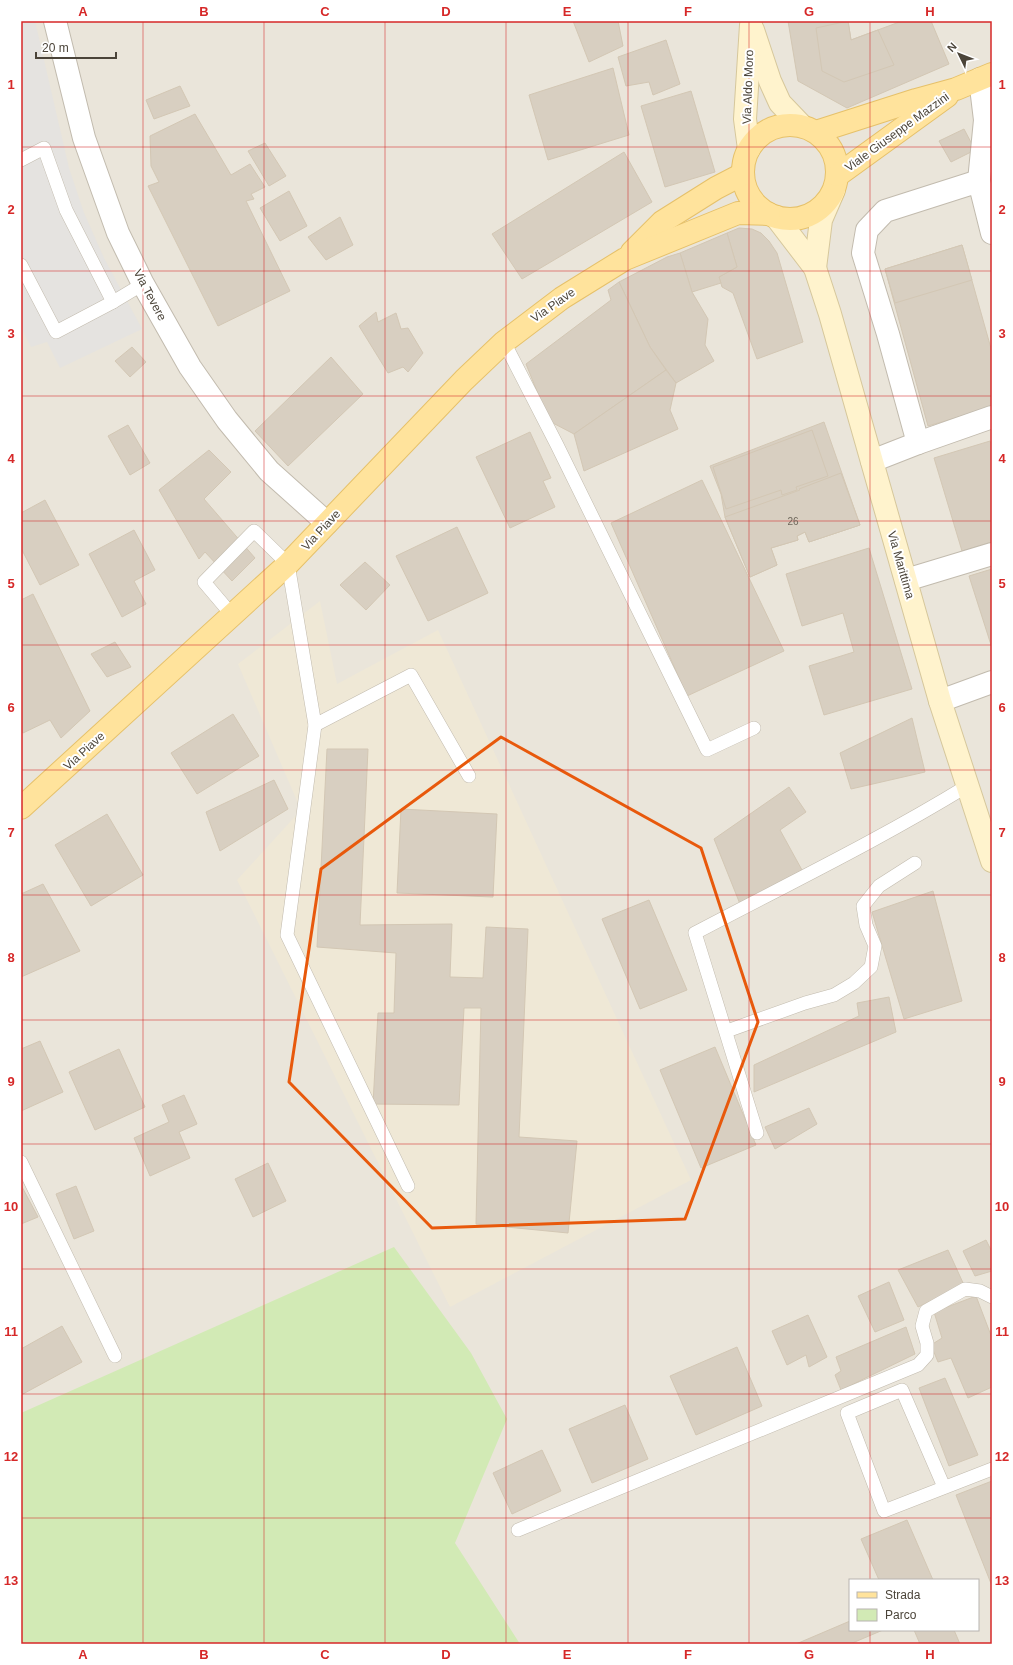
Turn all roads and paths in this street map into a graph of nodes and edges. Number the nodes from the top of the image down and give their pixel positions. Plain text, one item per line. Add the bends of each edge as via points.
1 (54, 21) edge
2 (750, 23) edge
3 (986, 76) edge
4 (956, 89) junction
5 (809, 129) junction
6 (749, 149) junction
7 (21, 160) edge
8 (743, 174) junction
9 (979, 181) junction
10 (836, 183) junction
11 (773, 215) junction
12 (991, 222) edge
13 (625, 259) junction
14 (21, 265) edge
15 (815, 268) junction
16 (143, 284) junction
17 (113, 302) junction
18 (504, 342) junction
19 (992, 417) edge
20 (918, 443) junction
21 (872, 461) junction
22 (327, 523) junction
23 (992, 554) edge
24 (288, 564) junction
25 (906, 580) junction
26 (232, 615) junction
27 (992, 682) edge
28 (940, 701) junction
29 (315, 725) junction
30 (754, 728) dead end
31 (470, 776) dead end
32 (967, 786) junction
33 (21, 808) edge
34 (986, 825) edge
35 (992, 860) edge
36 (915, 863) dead end
37 (726, 1031) junction
38 (757, 1133) dead end
39 (21, 1162) edge
40 (408, 1186) dead end
41 (992, 1297) edge
42 (115, 1356) dead end
43 (992, 1469) edge
44 (944, 1487) junction
45 (518, 1530) dead end

1 - 16 street, Via Tevere via 84,138 118,233
2 - 5 main road, Via Aldo Moro via 780,103
2 - 6 main road, Via Aldo Moro via 745,119
3 - 4 main road, Viale Giuseppe Mazzini
3 - 9 street via 986,120
4 - 5 main road, Viale Giuseppe Mazzini
4 - 10 main road, Viale Giuseppe Mazzini
5 - 6 main road via 787,125 772,128 759,137
5 - 10 main road via 826,140 833,151 837,163
6 - 8 main road via 744,161
7 - 17 lane via 44,148 66,210
8 - 11 main road via 751,198 759,207
8 - 13 main road, Via Piave via 662,222
9 - 12 street
9 - 20 street via 885,211 868,230 863,253
10 - 11 main road via 821,206 804,217 790,219
10 - 15 main road, Via Marittima via 821,220
11 - 13 main road, Via Piave via 738,213
11 - 15 main road, Via Marittima
13 - 18 main road, Via Piave via 562,298
14 - 17 lane via 56,332
15 - 21 main road, Via Marittima
16 - 17 lane
16 - 22 street, Via Tevere via 190,367 227,420 269,471
18 - 22 main road, Via Piave via 464,380
18 - 30 lane via 707,750
19 - 20 street
20 - 21 street
21 - 25 main road, Via Marittima
22 - 24 main road, Via Piave
23 - 25 street
24 - 26 main road, Via Piave
24 - 26 lane via 254,531 204,582
24 - 29 lane
25 - 28 main road, Via Marittima
26 - 33 main road, Via Piave
27 - 28 street
28 - 32 main road, Via Marittima
29 - 31 lane via 411,675
29 - 40 lane via 287,935
32 - 34 main road, Via Marittima
32 - 37 lane via 874,839 695,933
34 - 35 main road, Via Marittima
36 - 37 lane via 879,886 863,906 866,925 875,946 871,967 854,983 834,995
37 - 38 lane
39 - 42 lane
41 - 45 lane via 980,1291 965,1289 926,1311 922,1326 927,1343 927,1355 918,1365
43 - 44 lane
44 - 44 lane via 884,1511 847,1414 902,1390

